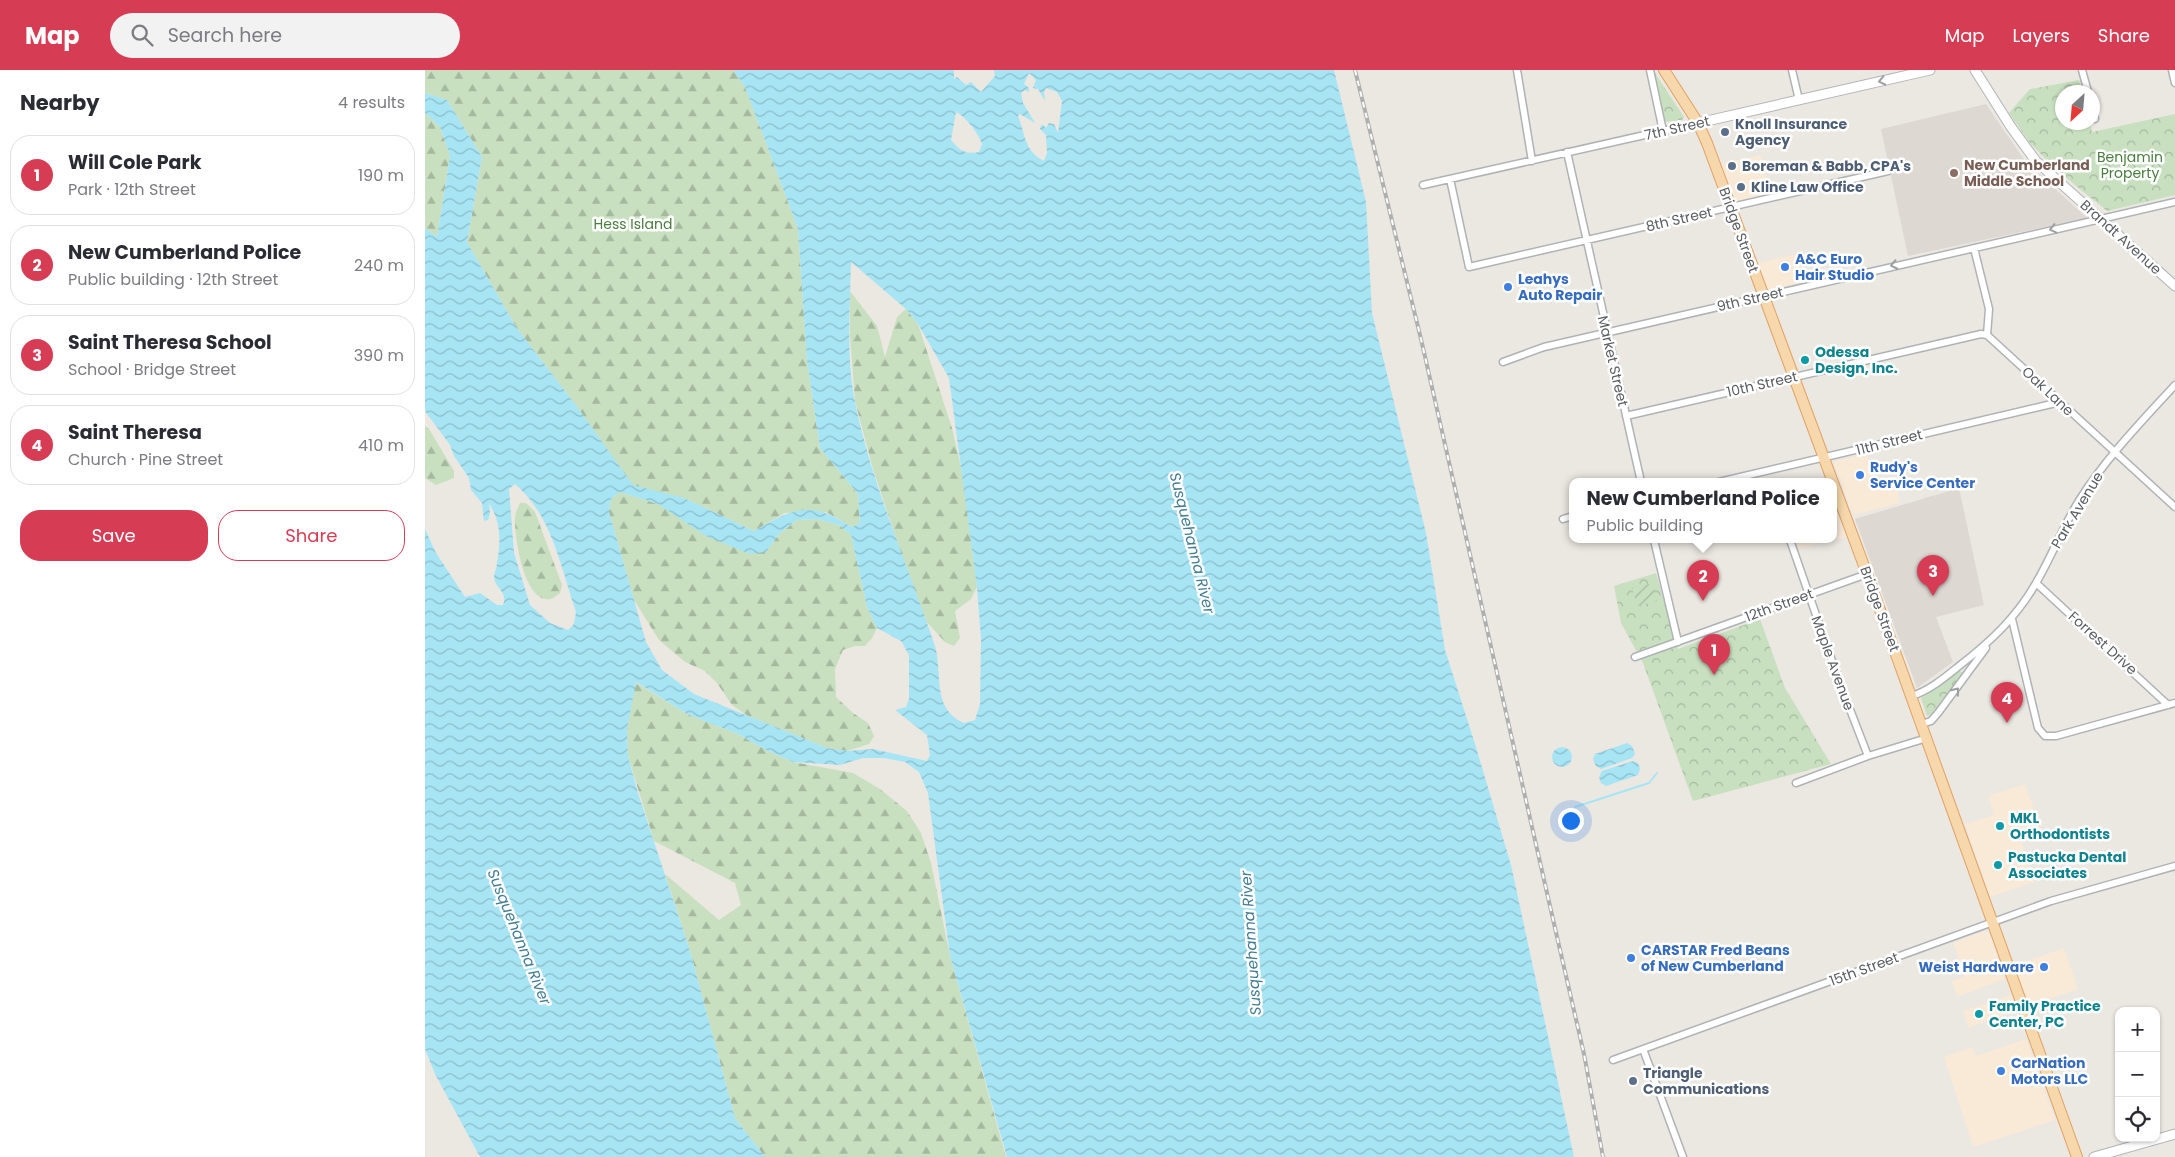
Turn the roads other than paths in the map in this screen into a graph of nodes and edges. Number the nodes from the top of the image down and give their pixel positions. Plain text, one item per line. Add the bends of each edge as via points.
1 (1517, 70) edge
2 (1650, 70) edge
3 (1664, 70) edge
4 (1792, 70) edge
5 (1930, 70) edge
6 (1975, 70) edge
7 (2082, 70) edge
8 (2172, 70) edge
9 (2175, 83) edge
10 (2086, 85) edge
11 (1799, 100) junction
12 (1698, 123) junction
13 (1663, 131) junction
14 (1567, 152) junction
15 (1532, 161) junction
16 (1888, 171) dead end
17 (1450, 179) junction
18 (1423, 185) dead end
19 (2175, 202) edge
20 (1730, 207) junction
21 (2100, 218) junction
22 (1586, 239) junction
23 (1974, 248) junction
24 (2175, 286) edge
25 (1763, 296) junction
26 (1606, 332) junction
27 (1987, 335) junction
28 (1503, 362) dead end
29 (1794, 376) junction
30 (2175, 385) edge
31 (2060, 402) junction
32 (1626, 416) junction
33 (2115, 452) junction
34 (1824, 458) junction
35 (1640, 478) edge
36 (1736, 478) edge
37 (1831, 478) edge
38 (1837, 493) edge
39 (2175, 507) edge
40 (1569, 517) edge
41 (1563, 519) dead end
42 (1655, 543) edge
43 (1791, 543) edge
44 (1867, 574) junction
45 (2036, 583) junction
46 (1809, 594) junction
47 (2011, 619) junction
48 (1678, 642) junction
49 (1990, 643) junction
50 (1635, 657) dead end
51 (1911, 696) junction
52 (2172, 704) edge
53 (1921, 724) junction
54 (1927, 738) junction
55 (1868, 756) junction
56 (1796, 783) dead end
57 (2175, 866) edge
58 (1992, 924) junction
59 (1643, 1049) junction
60 (1613, 1060) dead end
61 (2175, 1134) edge
62 (1683, 1157) edge
63 (2077, 1157) edge
64 (2094, 1157) edge

1 - 15 street
2 - 13 street
3 - 12 main road, Bridge Street
4 - 11 street
5 -> 11 main road, 7th Street
6 - 21 main road, Brandt Avenue via 2036,161
7 - 10 street
8 - 9 street
11 - 12 main road, 7th Street
12 - 13 street, 7th Street
12 - 20 main road, Bridge Street
13 - 14 street, 7th Street
14 - 15 street, 7th Street
14 - 22 street, Market Street
15 - 17 street, 7th Street
16 - 20 street, 8th Street
17 - 18 street, 7th Street
17 - 22 street, 8th Street via 1469,267
19 - 21 street, 9th Street
20 - 22 street, 8th Street
20 - 25 main road, Bridge Street
21 -> 23 street, 9th Street
21 - 24 main road, Brandt Avenue
22 - 26 street, Market Street
23 -> 25 street, 9th Street
23 - 27 street via 1989,309
25 - 26 street, 9th Street
25 - 29 main road, Bridge Street
26 - 28 street, 9th Street via 1543,347
26 - 32 street, Market Street
27 - 29 street, 10th Street
27 - 31 street, Oak Lane
29 - 32 street, 10th Street
29 - 34 main road, Bridge Street
30 - 33 street, Park Avenue
31 - 33 street, Oak Lane
31 - 34 street, 11th Street
32 - 35 street, Market Street
33 - 39 street, Oak Lane
33 - 45 street, Park Avenue via 2071,514
34 - 36 street, 11th Street
34 - 37 main road, Bridge Street
38 - 44 main road, Bridge Street
40 - 41 street
42 - 48 street
43 - 46 street, Maple Avenue
44 - 46 street, 12th Street
44 - 51 main road, Bridge Street
45 - 47 street, Park Avenue
45 - 52 street, Forrest Drive
46 - 48 street, 12th Street
46 - 55 street, Maple Avenue
47 - 49 street, Park Avenue
47 - 52 street via 2038,728 2045,736 2056,736
48 - 50 street, 12th Street
49 - 51 street, Park Avenue via 1933,686
53 -> 49 street, Park Avenue via 1931,721 1938,713
51 - 53 main road, Bridge Street
53 - 54 main road, Bridge Street
54 - 55 street
54 - 58 main road, Bridge Street
55 - 56 street
57 - 58 street, 15th Street via 2051,901
58 - 59 street, 15th Street
58 - 63 main road, Bridge Street
59 - 60 street, 15th Street
59 - 62 street
61 - 64 main road

